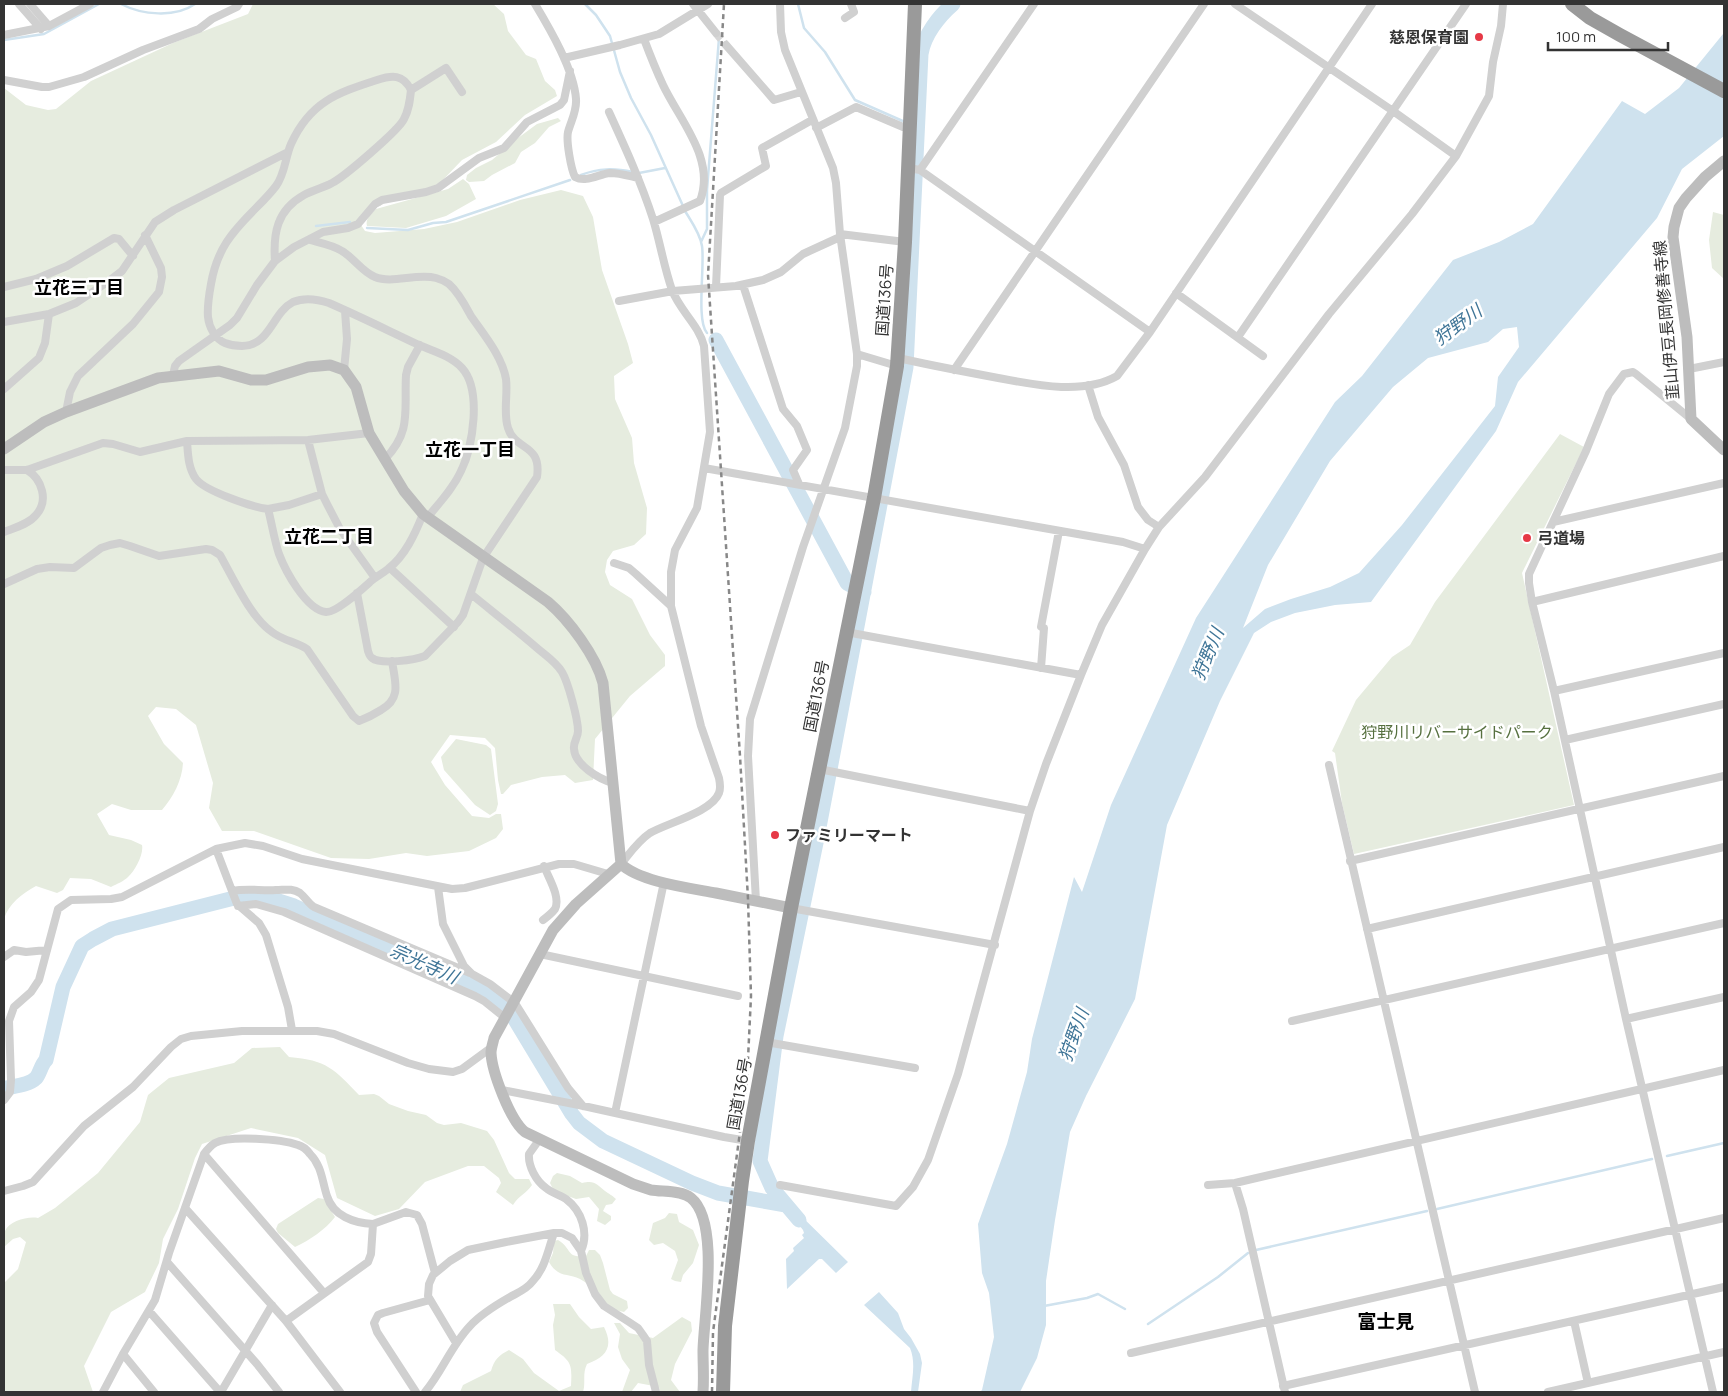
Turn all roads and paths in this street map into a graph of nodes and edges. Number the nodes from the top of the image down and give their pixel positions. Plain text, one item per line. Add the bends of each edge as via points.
1 (19, 4) edge
2 (30, 4) edge
3 (90, 4) edge
4 (239, 4) edge
5 (535, 4) edge
6 (708, 4) edge
7 (780, 4) edge
8 (851, 4) edge
9 (915, 4) edge
10 (1034, 4) edge
11 (1204, 4) edge
12 (1236, 4) edge
13 (1372, 4) edge
14 (1466, 4) edge
15 (1503, 4) edge
16 (1572, 4) edge
17 (1576, 4) edge
18 (695, 7) edge
19 (845, 18) dead end
20 (49, 26) junction
21 (40, 29) junction
22 (716, 33) tunnel mouth
23 (4, 35) edge
24 (644, 39) junction
25 (726, 45) tunnel mouth
26 (564, 58) junction
27 (1329, 68) junction
28 (570, 71) junction
29 (4, 80) edge
30 (1724, 86) edge
31 (411, 90) junction
32 (1724, 91) edge
33 (462, 92) dead end
34 (801, 92) junction
35 (1393, 110) junction
36 (609, 112) dead end
37 (812, 120) junction
38 (816, 128) junction
39 (910, 128) junction
40 (288, 152) junction
41 (1456, 156) junction
42 (1724, 161) edge
43 (914, 169) junction
44 (638, 178) junction
45 (654, 222) junction
46 (146, 235) junction
47 (840, 236) junction
48 (310, 240) junction
49 (905, 242) junction
50 (1035, 250) junction
51 (133, 256) junction
52 (275, 261) junction
53 (743, 285) junction
54 (4, 287) edge
55 (716, 287) junction
56 (673, 291) junction
57 (1176, 293) junction
58 (620, 302) dead end
59 (345, 311) junction
60 (49, 314) junction
61 (4, 322) edge
62 (1150, 332) junction
63 (215, 335) junction
64 (1238, 337) junction
65 (420, 345) junction
66 (857, 354) junction
67 (1263, 356) dead end
68 (897, 362) junction
69 (1724, 362) edge
70 (1689, 369) junction
71 (344, 370) junction
72 (954, 370) junction
73 (174, 375) junction
74 (1088, 385) junction
75 (4, 389) edge
76 (66, 412) junction
77 (1691, 419) junction
78 (369, 433) junction
79 (308, 440) junction
80 (187, 441) junction
81 (4, 449) edge
82 (1724, 450) edge
83 (385, 460) junction
84 (704, 468) junction
85 (4, 470) edge
86 (28, 470) junction
87 (1724, 483) edge
88 (798, 484) junction
89 (824, 489) junction
90 (322, 494) junction
91 (874, 498) junction
92 (268, 509) junction
93 (425, 516) junction
94 (1553, 522) junction
95 (1159, 528) junction
96 (1059, 531) junction
97 (4, 532) edge
98 (1145, 548) junction
99 (1724, 556) edge
100 (483, 558) junction
101 (614, 563) dead end
102 (390, 568) junction
103 (375, 578) junction
104 (4, 584) edge
105 (357, 593) junction
106 (471, 594) junction
107 (1532, 602) junction
108 (671, 606) junction
109 (454, 627) junction
110 (846, 632) junction
111 (1724, 653) edge
112 (392, 661) junction
113 (1041, 668) junction
114 (1081, 675) junction
115 (1554, 691) junction
116 (1724, 704) edge
117 (1565, 740) junction
118 (1328, 765) dead end
119 (820, 769) junction
120 (1724, 776) edge
121 (613, 783) junction
122 (1580, 808) junction
123 (1030, 811) junction
124 (1724, 847) edge
125 (216, 849) junction
126 (1350, 861) junction
127 (621, 864) junction
128 (544, 866) junction
129 (608, 874) junction
130 (1596, 877) junction
131 (664, 882) junction
132 (438, 887) junction
133 (232, 891) junction
134 (756, 901) junction
135 (237, 905) junction
136 (799, 909) junction
137 (543, 920) dead end
138 (1724, 923) edge
139 (1367, 929) junction
140 (994, 945) junction
141 (1610, 948) junction
142 (47, 950) junction
143 (540, 954) junction
144 (4, 957) edge
145 (472, 974) junction
146 (644, 976) junction
147 (738, 996) dead end
148 (1724, 996) edge
149 (1383, 1000) junction
150 (513, 1003) junction
151 (505, 1016) junction
152 (1626, 1019) junction
153 (1292, 1021) dead end
154 (292, 1030) junction
155 (766, 1042) junction
156 (492, 1047) junction
157 (916, 1068) dead end
158 (1724, 1070) edge
159 (1644, 1089) junction
160 (502, 1090) junction
161 (4, 1100) edge
162 (581, 1105) junction
163 (615, 1114) junction
164 (539, 1140) junction
165 (1417, 1140) junction
166 (748, 1141) junction
167 (204, 1154) junction
168 (1235, 1183) junction
169 (780, 1185) dead end
170 (1208, 1185) dead end
171 (4, 1191) edge
172 (185, 1208) junction
173 (1724, 1218) edge
174 (373, 1224) junction
175 (1676, 1229) junction
176 (554, 1233) junction
177 (581, 1251) junction
178 (167, 1262) junction
179 (436, 1274) junction
180 (1449, 1280) junction
181 (1724, 1287) edge
182 (324, 1293) junction
183 (1691, 1295) junction
184 (430, 1300) junction
185 (272, 1305) junction
186 (149, 1311) junction
187 (286, 1321) junction
188 (1574, 1321) junction
189 (1268, 1322) junction
190 (456, 1343) junction
191 (1464, 1346) junction
192 (246, 1351) junction
193 (1724, 1352) edge
194 (1131, 1353) dead end
195 (123, 1354) junction
196 (1705, 1357) junction
197 (1588, 1383) junction
198 (1284, 1389) edge
199 (103, 1392) edge
200 (154, 1392) edge
201 (221, 1392) edge
202 (279, 1392) edge
203 (340, 1392) edge
204 (416, 1392) edge
205 (424, 1392) edge
206 (656, 1392) edge
207 (703, 1392) edge
208 (723, 1392) edge
209 (1475, 1392) edge
210 (1548, 1392) edge
211 (1713, 1392) edge

1 - 21 street
2 - 20 street
3 - 20 street
4 - 29 street via 199,29 84,77 49,87
5 - 26 street
6 - 18 street
7 - 34 street via 785,50
8 - 19 street via 854,12
9 - 39 highway, 国道136号
10 - 43 street
11 - 50 street
12 - 27 street
13 - 27 street
14 - 35 street
15 - 41 street via 1489,96
16 - 32 highway via 1620,36
17 - 30 highway via 1599,20
18 - 22 street
18 - 24 street via 660,34
20 - 21 street
21 - 23 street
24 - 26 street
24 - 45 street via 704,166 700,201
25 - 34 street via 774,100
26 - 28 street
27 - 35 street
27 - 57 street
28 - 44 street via 576,103 568,138 575,177 585,180 608,173
28 - 48 street via 560,105 527,122 504,148 473,161 438,188 382,200 358,224 323,232
31 - 33 street via 446,68
31 - 40 street via 406,81 394,76 331,96 304,122
31 - 52 street via 403,122 349,172 291,204 280,218 274,242
34 - 37 street
35 - 41 street
35 - 64 street
36 - 44 street
37 - 38 street
37 - 55 street via 762,148 766,166 721,193
38 - 39 street via 856,107
38 - 47 street via 833,168
39 - 43 highway, 国道136号
40 - 46 street via 174,210 155,222
40 - 63 street via 276,187 234,231 218,257 208,306 209,321
41 - 95 street via 1329,314 1205,477
42 - 70 street, 韮山伊豆長岡修善寺線 via 1694,189 1675,218 1673,237
43 - 49 highway, 国道136号
43 - 50 street
44 - 45 street
45 - 56 street
46 - 51 street
46 - 76 street via 161,268 159,292 133,324 78,376 70,392
47 - 49 street
47 - 53 street via 803,254 772,276
47 - 66 street
48 - 52 street
48 - 100 street via 343,251 376,278 422,276 448,283 496,354 506,379 508,430 517,442 531,450 538,469 537,477
49 - 68 highway, 国道136号
50 - 62 street
50 - 72 street
51 - 54 street via 119,239 114,238 67,266 36,279
51 - 60 street via 109,281 76,303
52 - 63 street via 237,318
53 - 55 street
53 - 88 street via 783,409 797,426 805,444 806,450 793,470
55 - 56 street
56 - 58 street
56 - 84 street via 704,346 710,424
57 - 62 street
57 - 64 street
59 - 63 street via 316,299 296,301 287,307 262,338 250,345 227,344
59 - 65 street
59 - 71 street via 348,339
60 - 61 street
60 - 75 street via 45,343 39,358
62 - 74 street via 1118,376
63 - 73 street via 176,364
64 - 67 street
65 - 83 street via 406,375 404,428
65 - 93 street via 462,368 473,396 468,457 451,489
66 - 68 street
66 - 89 street via 845,428
68 - 72 street
68 - 91 highway, 国道136号
69 - 70 street
70 - 77 street, 韮山伊豆長岡修善寺線
71 - 73 street via 330,365 314,365 258,381 219,371
71 - 78 street via 356,387
72 - 74 street via 1048,386
73 - 76 street
74 - 95 street via 1098,417 1122,460 1138,507
76 - 81 street via 44,422
77 - 82 street, 韮山伊豆長岡修善寺線
77 - 94 street via 1633,372 1624,374 1609,394
78 - 79 street
78 - 83 street
79 - 80 street
79 - 90 street
80 - 86 street via 140,452 102,443
80 - 92 street via 191,469 199,483 229,497
83 - 93 street via 404,491
84 - 88 street
84 - 108 street via 698,508 675,550
85 - 86 street
86 - 97 street via 40,484 40,510 35,517
87 - 94 street
88 - 89 street
89 - 91 street
89 - 134 street via 750,719 748,756
90 - 92 street
90 - 103 street via 340,529
91 - 96 street
91 - 110 highway, 国道136号
92 - 105 street via 285,568 309,602 326,612
93 - 100 street
93 - 102 street
94 - 107 street via 1529,574
95 - 98 street
96 - 98 street
96 - 113 street via 1041,627 1044,628
98 - 114 street via 1102,626
99 - 107 street
100 - 106 street
100 - 121 street via 557,610 595,660 603,684
101 - 108 street via 629,568
102 - 103 street
102 - 109 street
103 - 105 street
104 - 112 street via 37,569 74,568 110,544 120,543 159,556 206,548 220,555 265,627 307,649 359,721 388,706 394,699 396,689
105 - 112 street via 368,652 372,659
106 - 109 street via 463,615
106 - 121 street via 561,670 578,729 574,741 575,754 593,773
107 - 115 street
108 - 127 street via 701,726 719,778 719,793 715,800 695,814 649,834
109 - 112 street via 425,656
110 - 113 street
110 - 119 highway, 国道136号
111 - 115 street
113 - 114 street
114 - 123 street
115 - 117 street
116 - 117 street
117 - 122 street
118 - 126 street
119 - 123 street
119 - 136 highway, 国道136号
120 - 122 street
121 - 127 street
122 - 126 street
122 - 130 street
123 - 140 street
124 - 130 street
125 - 132 street via 245,843 264,846 302,858
125 - 133 street
125 - 142 street via 122,897 71,900 58,909
126 - 139 street
127 - 129 street
127 - 131 street via 641,876
128 - 129 street via 574,864
128 - 132 street via 465,888
128 - 137 street via 556,902
129 - 143 street via 564,917
130 - 139 street
130 - 141 street
131 - 134 street
131 - 146 street
132 - 145 street via 444,924 464,966
133 - 135 street
133 - 145 street via 245,888 296,891 314,907
134 - 136 street
135 - 151 street via 256,904 284,912 475,996
135 - 154 street via 259,923 266,935
136 - 140 street
136 - 155 highway, 国道136号
138 - 141 street
139 - 149 street
140 - 169 street via 958,1074 928,1160 913,1187 896,1206
141 - 149 street
141 - 152 street
142 - 144 street via 14,950
142 - 161 street via 40,980 14,1007 9,1021 11,1080 10,1092
143 - 146 street
143 - 150 street
145 - 150 street
146 - 147 street
146 - 163 street
148 - 152 street
149 - 153 street
149 - 165 street
150 - 151 street
150 - 162 street
151 - 156 street
152 - 159 street
154 - 156 street via 334,1034 408,1063 443,1072 462,1070
154 - 171 street via 242,1030 181,1039 133,1087 84,1126 33,1182
155 - 157 street
155 - 166 highway, 国道136号
156 - 160 street via 491,1055
158 - 159 street
159 - 165 street
159 - 175 street
160 - 162 street
160 - 164 street via 515,1122
162 - 163 street
163 - 166 street
164 - 177 street via 529,1154 532,1168 542,1185 566,1199 579,1216 586,1235
164 - 207 street via 633,1184 690,1196 700,1208 707,1248 708,1286
165 - 168 street
165 - 180 street
166 - 208 highway, 国道136号 via 725,1326
167 - 172 street
167 - 174 street via 215,1143 231,1138 299,1145 317,1163 334,1209 352,1220
167 - 182 street
168 - 170 street
168 - 189 street
172 - 178 street
172 - 185 street
173 - 175 street
174 - 179 street via 406,1212 417,1215
174 - 182 street via 368,1262
175 - 180 street
175 - 183 street
176 - 177 street via 567,1235
176 - 179 street via 468,1250
176 - 190 street via 546,1259 533,1281 477,1318
177 - 206 street via 584,1268 600,1300 611,1312 638,1328 646,1341
178 - 186 street
178 - 192 street
179 - 184 street via 428,1290
180 - 189 street
180 - 191 street
181 - 183 street
182 - 187 street
183 - 188 street
183 - 196 street
184 - 190 street
184 - 204 street via 383,1313 374,1323
185 - 187 street
185 - 192 street
186 - 195 street
186 - 201 street
187 - 203 street
188 - 191 street
188 - 197 street
189 - 194 street
189 - 198 street
190 - 205 street
191 - 198 street
191 - 209 street
192 - 201 street
192 - 202 street
193 - 196 street
195 - 199 street
195 - 200 street
196 - 197 street
196 - 211 street
197 - 210 street

